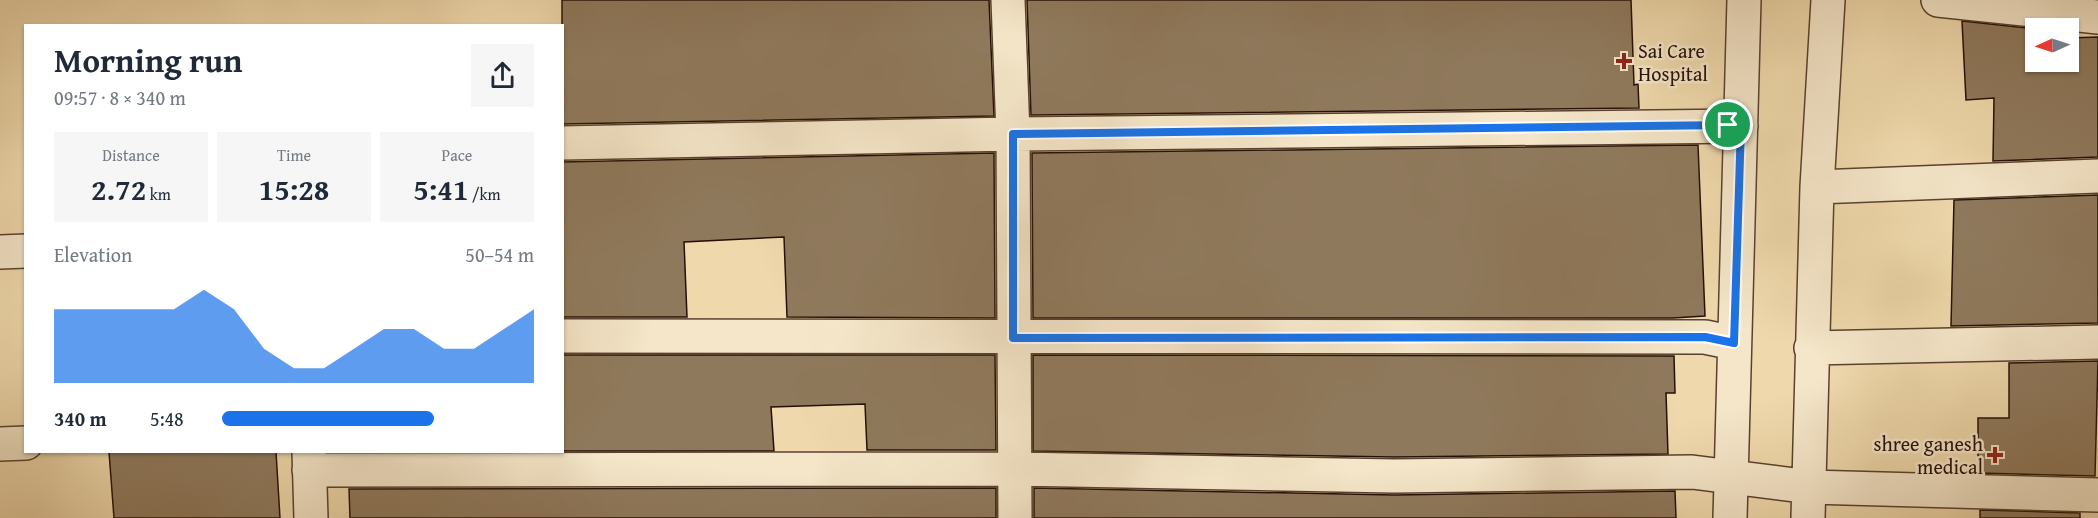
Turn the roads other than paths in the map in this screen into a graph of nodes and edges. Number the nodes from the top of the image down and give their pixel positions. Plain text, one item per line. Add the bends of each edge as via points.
1 (1008, 0) edge
2 (1744, 0) edge
3 (1828, 0) edge
4 (1938, 0) edge
5 (2098, 17) edge
6 (1741, 126) junction
7 (1013, 134) junction
8 (564, 143) edge
9 (2098, 176) edge
10 (1817, 187) junction
11 (24, 250) edge
12 (0, 252) edge
13 (564, 336) edge
14 (1013, 338) junction
15 (2098, 342) edge
16 (1734, 343) junction
17 (1811, 348) junction
18 (24, 442) edge
19 (0, 444) edge
20 (309, 461) edge
21 (1012, 469) junction
22 (1731, 476) junction
23 (2098, 495) edge
24 (1809, 503) edge
25 (310, 518) edge
26 (1015, 518) edge
27 (1731, 518) edge

1 - 7 street
2 - 6 street
3 - 10 street
4 - 5 street
6 - 7 street
6 - 16 street
7 - 8 street
7 - 14 street
9 - 10 street
10 - 17 street
11 - 12 street
13 - 14 street
14 - 16 street via 1705,337
14 - 21 street
15 - 17 street
16 - 22 street
17 - 24 street
18 - 19 street
20 - 21 street
20 - 25 street
21 - 22 street via 1394,476 1692,472
21 - 26 street
22 - 24 street
22 - 27 street
23 - 24 street

